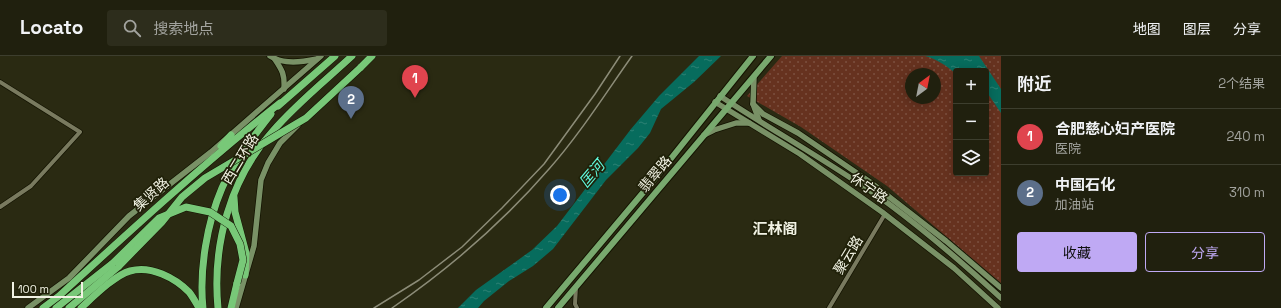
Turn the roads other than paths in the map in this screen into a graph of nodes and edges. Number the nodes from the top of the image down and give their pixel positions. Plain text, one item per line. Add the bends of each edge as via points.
1 (335, 56) edge
2 (352, 56) edge
3 (371, 56) edge
4 (753, 56) edge
5 (771, 56) edge
6 (272, 57) edge
7 (319, 57) edge
8 (754, 76) junction
9 (0, 82) edge
10 (284, 89) junction
11 (720, 96) junction
12 (715, 102) junction
13 (280, 103) junction
14 (731, 104) junction
15 (753, 104) junction
16 (726, 109) junction
17 (759, 121) junction
18 (750, 123) junction
19 (231, 135) junction
20 (704, 136) junction
21 (198, 171) junction
22 (235, 190) junction
23 (0, 207) edge
24 (885, 214) junction
25 (116, 264) junction
26 (245, 275) junction
27 (576, 287) junction
28 (1001, 288) edge
29 (1001, 298) edge
30 (28, 308) edge
31 (43, 308) edge
32 (56, 308) edge
33 (68, 308) edge
34 (81, 308) edge
35 (199, 308) edge
36 (203, 308) edge
37 (218, 308) edge
38 (231, 308) edge
39 (236, 308) edge
40 (546, 308) edge
41 (558, 308) edge
42 (577, 308) edge
43 (829, 308) edge
44 (998, 308) edge

1 - 13 highway, 西二环路
2 - 22 highway, 西二环路 via 271,132 249,162
3 - 25 highway, bridge via 306,118 205,178 182,197 162,222
3 - 26 street via 347,76 280,143 268,162 260,180 254,246
4 - 11 main road, 翡翠路
5 - 8 main road, 翡翠路
6 - 7 street via 294,62
6 - 10 street via 282,70 285,78
7 - 10 street
8 - 14 main road, 翡翠路
8 - 15 street
9 - 23 street via 80,132 31,186
10 - 19 street
11 - 12 main road, 翡翠路
11 - 14 street, 休宁路
12 - 16 street, 休宁路
12 - 40 main road, 翡翠路 via 657,176
13 - 21 highway, 集贤路
13 - 36 highway, 西二环路 via 245,148 217,202 205,251 202,278
14 - 16 main road, 翡翠路
14 - 17 street, 休宁路
15 - 17 street
15 - 28 street via 763,114 798,133 870,182
16 - 18 street, 休宁路
16 - 20 main road, 翡翠路
17 - 29 street, 休宁路 via 888,204 956,256
18 - 20 street via 736,123
18 - 24 street, 休宁路 via 800,154
19 - 21 highway
19 - 30 street via 129,216 69,278
20 - 27 main road, 翡翠路
21 - 31 highway, 集贤路
22 - 26 highway via 235,212 246,253
22 - 37 highway, 西二环路 via 218,252
24 - 43 street, 聚云路
24 - 44 street, 休宁路 via 954,268
25 - 32 highway
25 - 33 highway
25 - 38 highway, bridge via 159,218 186,207 210,212 231,226 240,244 243,260
26 - 39 street
27 - 41 main road, 翡翠路
27 - 42 street
34 - 35 highway via 119,276 140,269 160,273 177,282 190,293

